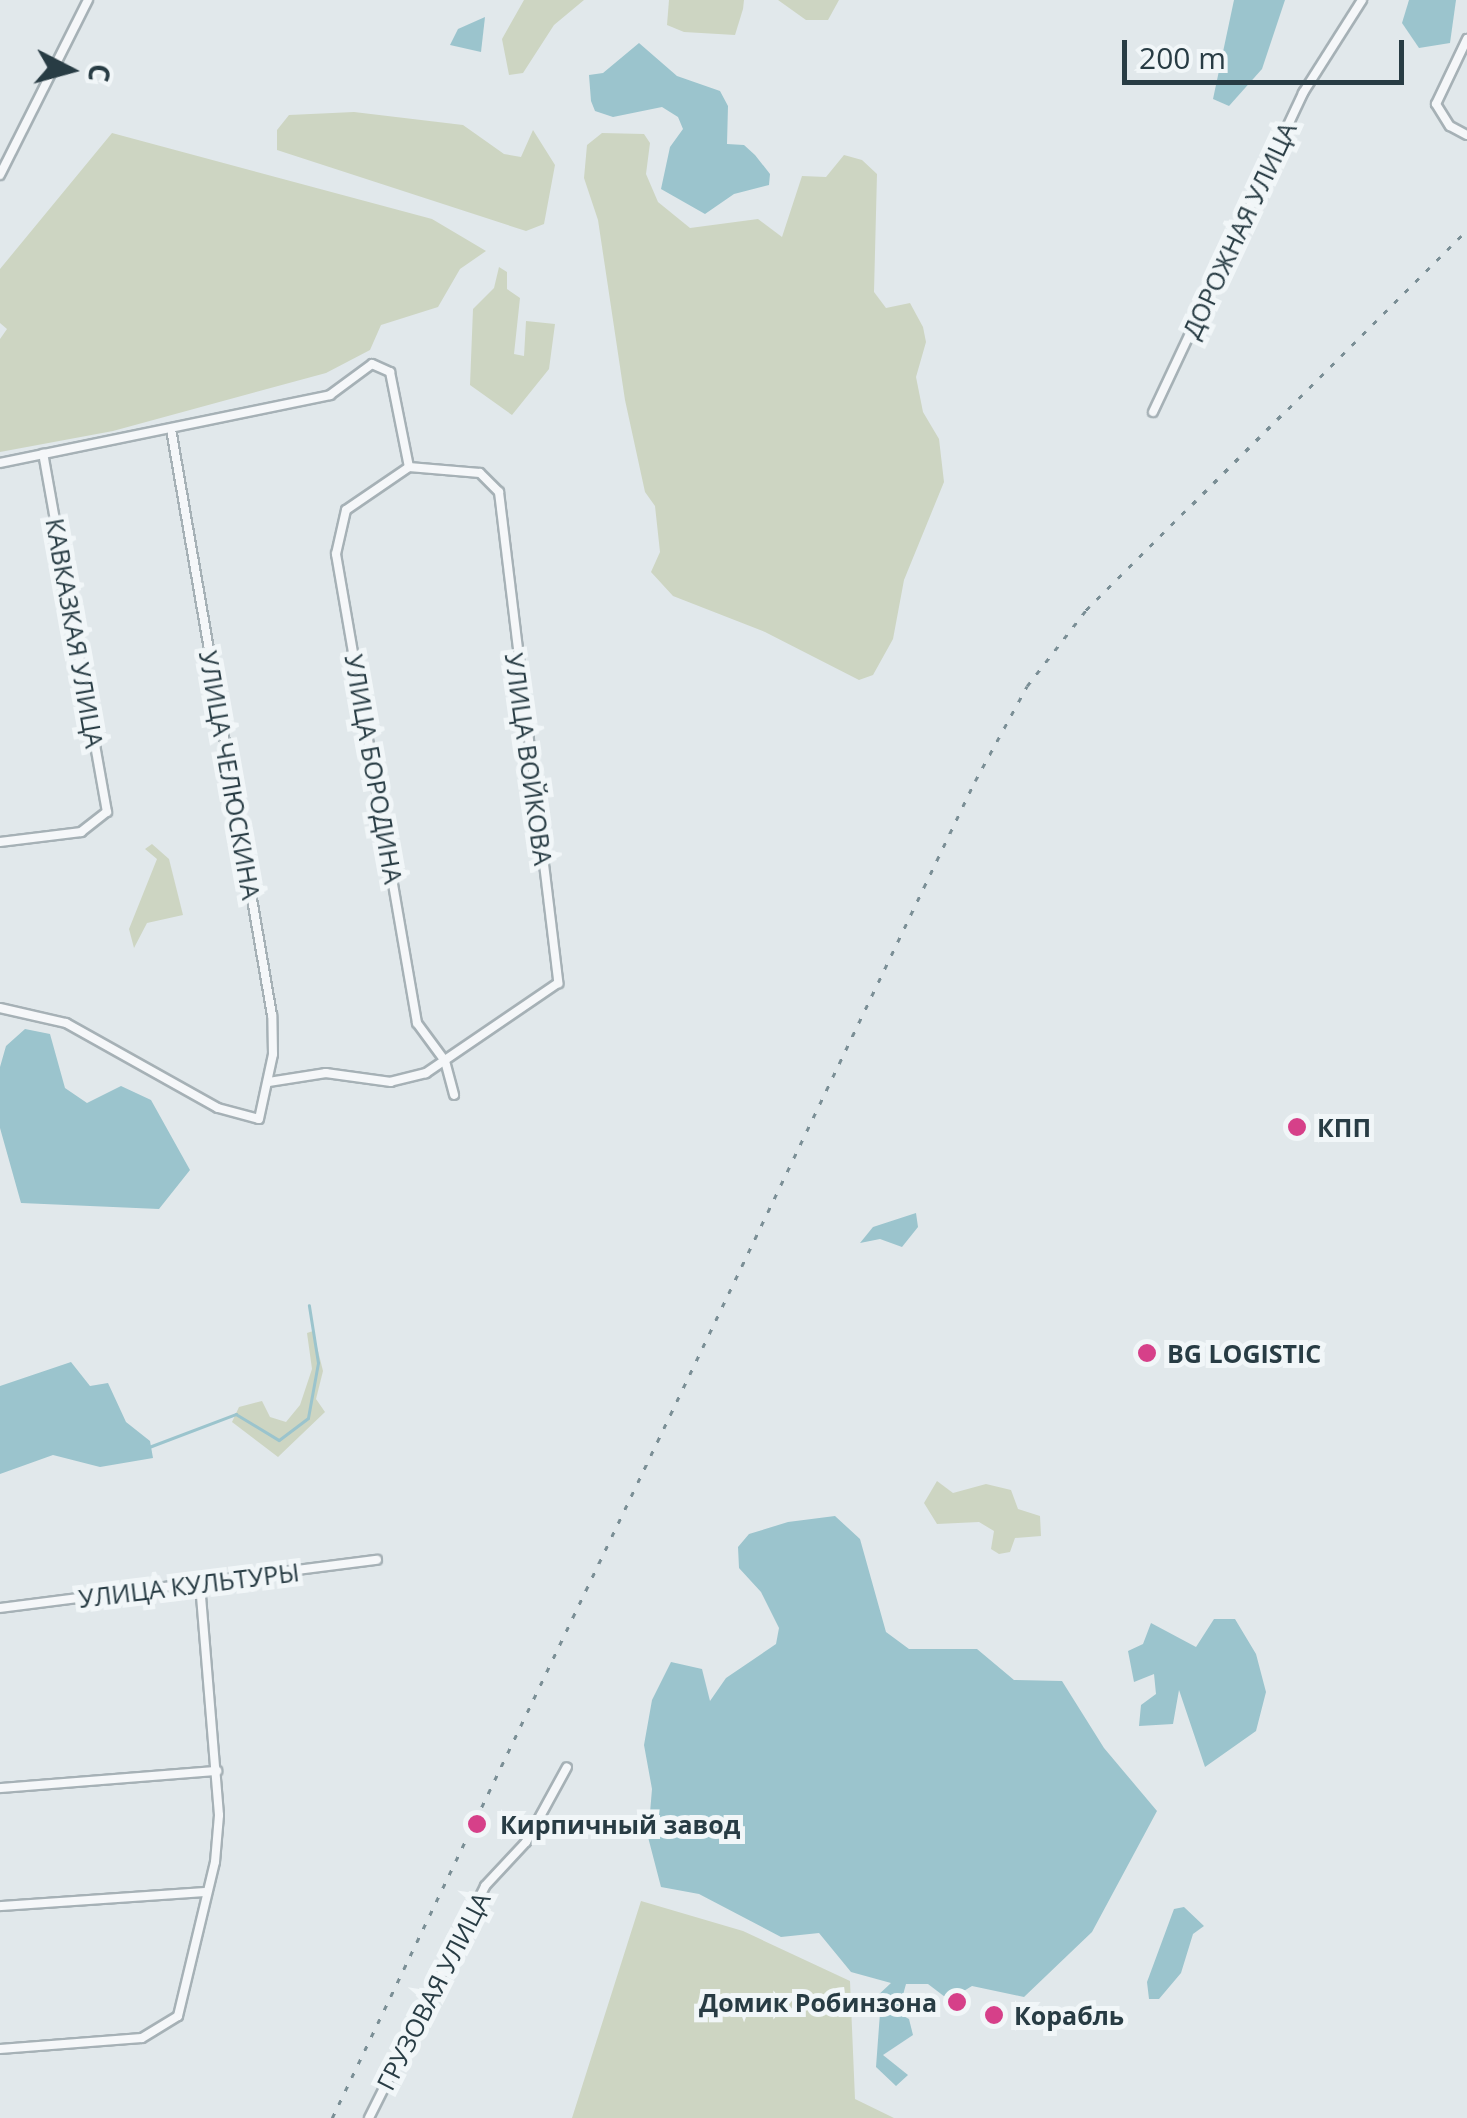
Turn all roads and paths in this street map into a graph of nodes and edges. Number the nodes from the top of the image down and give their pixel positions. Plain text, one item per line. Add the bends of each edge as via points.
1 (88, 0) edge
2 (1362, 0) edge
3 (1467, 38) edge
4 (1467, 135) edge
5 (0, 175) edge
6 (1152, 412) dead end
7 (171, 430) junction
8 (43, 454) junction
9 (0, 463) edge
10 (409, 467) junction
11 (0, 842) edge
12 (0, 1008) edge
13 (444, 1061) junction
14 (269, 1082) junction
15 (454, 1095) dead end
16 (377, 1560) dead end
17 (200, 1585) junction
18 (0, 1608) edge
19 (567, 1767) dead end
20 (216, 1771) junction
21 (0, 1788) edge
22 (206, 1892) junction
23 (0, 1906) edge
24 (0, 2050) edge
25 (369, 2118) edge

1 - 5 street
2 - 6 street, ДОРОЖНАЯ УЛИЦА via 1304,94
3 - 4 street via 1436,104 1450,126
7 - 8 street
7 - 10 street via 330,395 372,364 382,364 390,372
7 - 14 street, УЛИЦА ЧЕЛЮСКИНА via 272,1016
8 - 9 street
8 - 11 street, КАВКАЗКАЯ УЛИЦА via 107,812 80,832
10 - 13 street, УЛИЦА БОРОДИНА via 346,510 336,554 417,1023
10 - 13 street, УЛИЦА ВОЙКОВА via 493,480 558,984
12 - 14 street, УЛИЦА ЧЕЛЮСКИНА via 66,1023 218,1108 259,1119
13 - 14 street via 391,1082 326,1072
13 - 15 street, УЛИЦА БОРОДИНА
16 - 17 street, УЛИЦА КУЛЬТУРЫ
17 - 18 street, УЛИЦА КУЛЬТУРЫ
17 - 20 street
19 - 25 street, ГРУЗОВАЯ УЛИЦА via 526,1842 485,1886
20 - 21 street
20 - 22 street via 215,1862
22 - 23 street
22 - 24 street via 185,1994 178,2016 163,2029 142,2038

